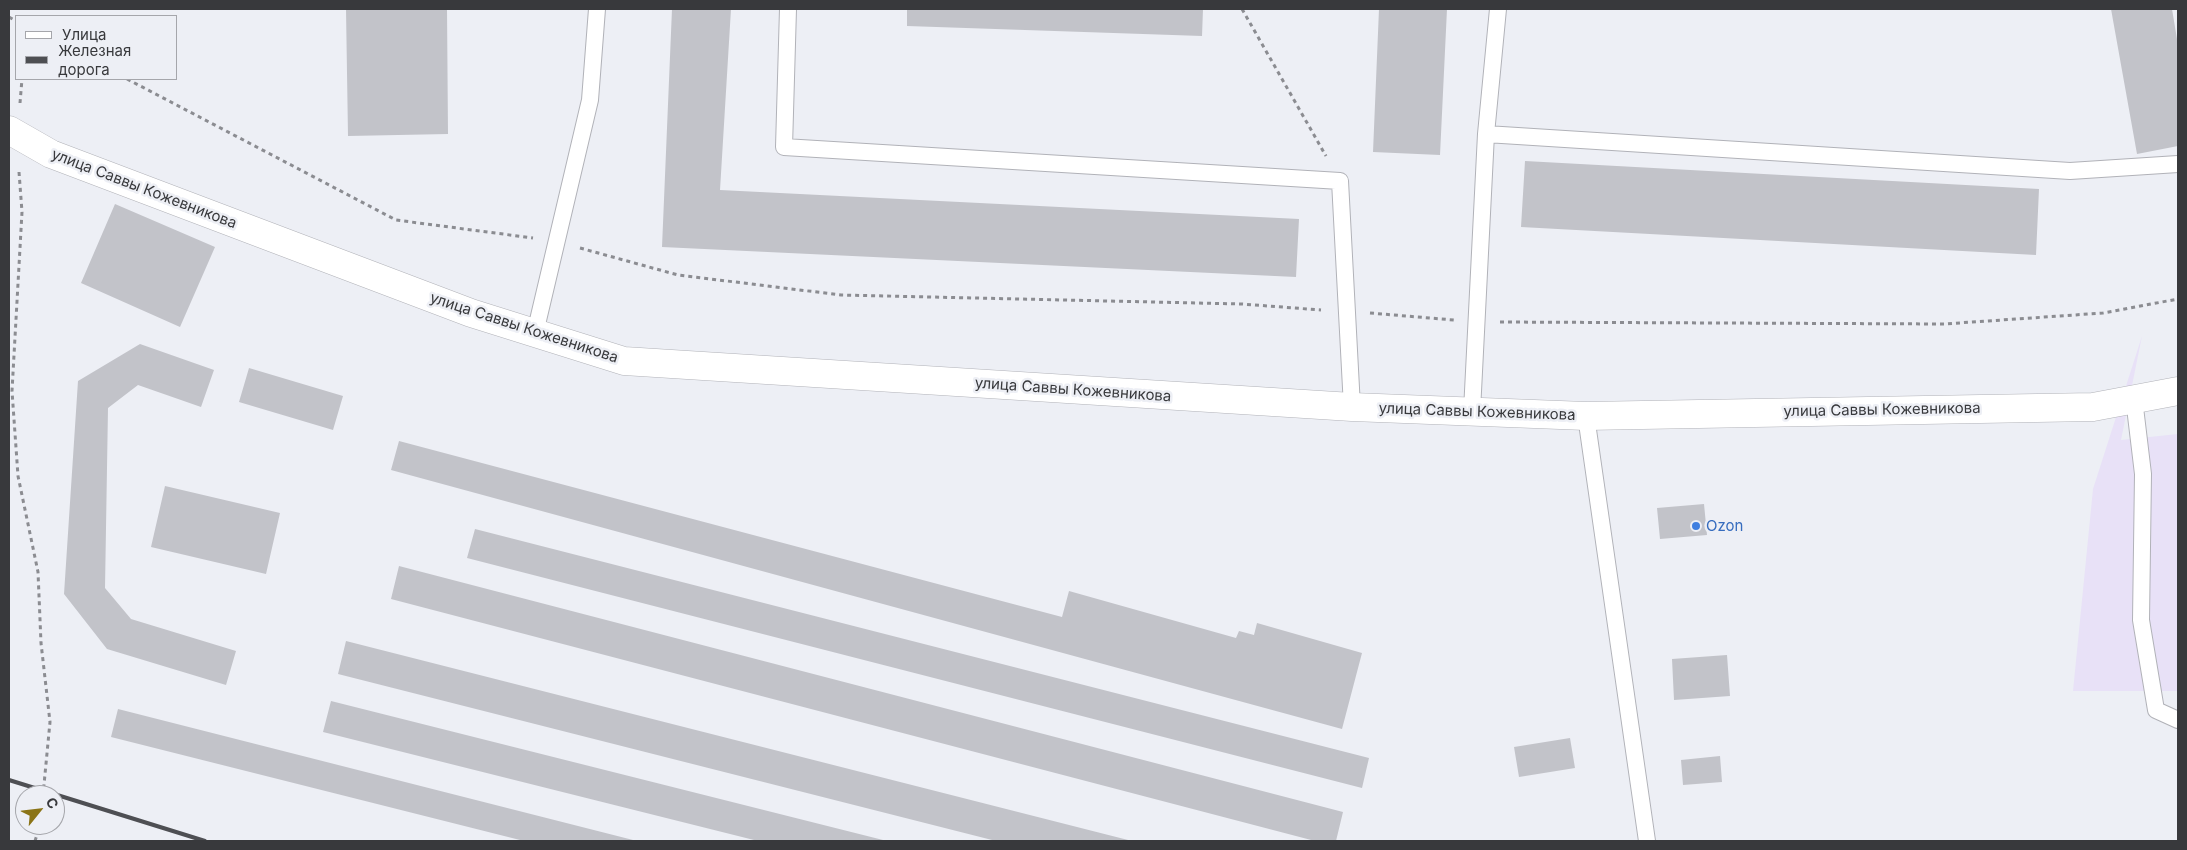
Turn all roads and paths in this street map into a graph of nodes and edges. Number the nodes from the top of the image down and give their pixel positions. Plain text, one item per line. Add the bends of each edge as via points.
1 (597, 9) edge
2 (788, 9) edge
3 (1242, 9) edge
4 (1498, 9) edge
5 (22, 80) edge
6 (129, 80) edge
7 (13, 133) edge
8 (1486, 134) junction
9 (2178, 164) edge
10 (1340, 181) junction
11 (556, 241) junction
12 (2178, 299) edge
13 (1347, 311) junction
14 (1476, 322) junction
15 (534, 334) junction
16 (2178, 391) edge
17 (2134, 399) junction
18 (1352, 407) junction
19 (1472, 411) junction
20 (1586, 416) junction
21 (2178, 720) edge
22 (44, 785) edge
23 (1647, 841) edge

1 - 11 lane via 590,100
2 - 10 lane via 784,147
3 - 10 path
4 - 8 lane
5 - 7 path
6 - 11 path via 396,220
7 - 15 street, улица Саввы Кожевникова via 60,158
7 - 22 path via 22,212 12,391 18,476 38,572 41,643 50,722
8 - 9 lane via 2070,171
8 - 14 lane
10 - 13 lane
11 - 13 path via 678,275 841,294 1242,304
11 - 15 lane
12 - 14 path via 2103,313 1944,324
13 - 14 path
13 - 18 lane
14 - 19 lane
15 - 18 street, улица Саввы Кожевникова via 624,361
16 - 17 street, улица Саввы Кожевникова
17 - 20 street, улица Саввы Кожевникова via 2093,407
17 - 21 lane via 2143,474 2141,620 2156,710
18 - 19 street, улица Саввы Кожевникова
19 - 20 street, улица Саввы Кожевникова
20 - 23 lane

